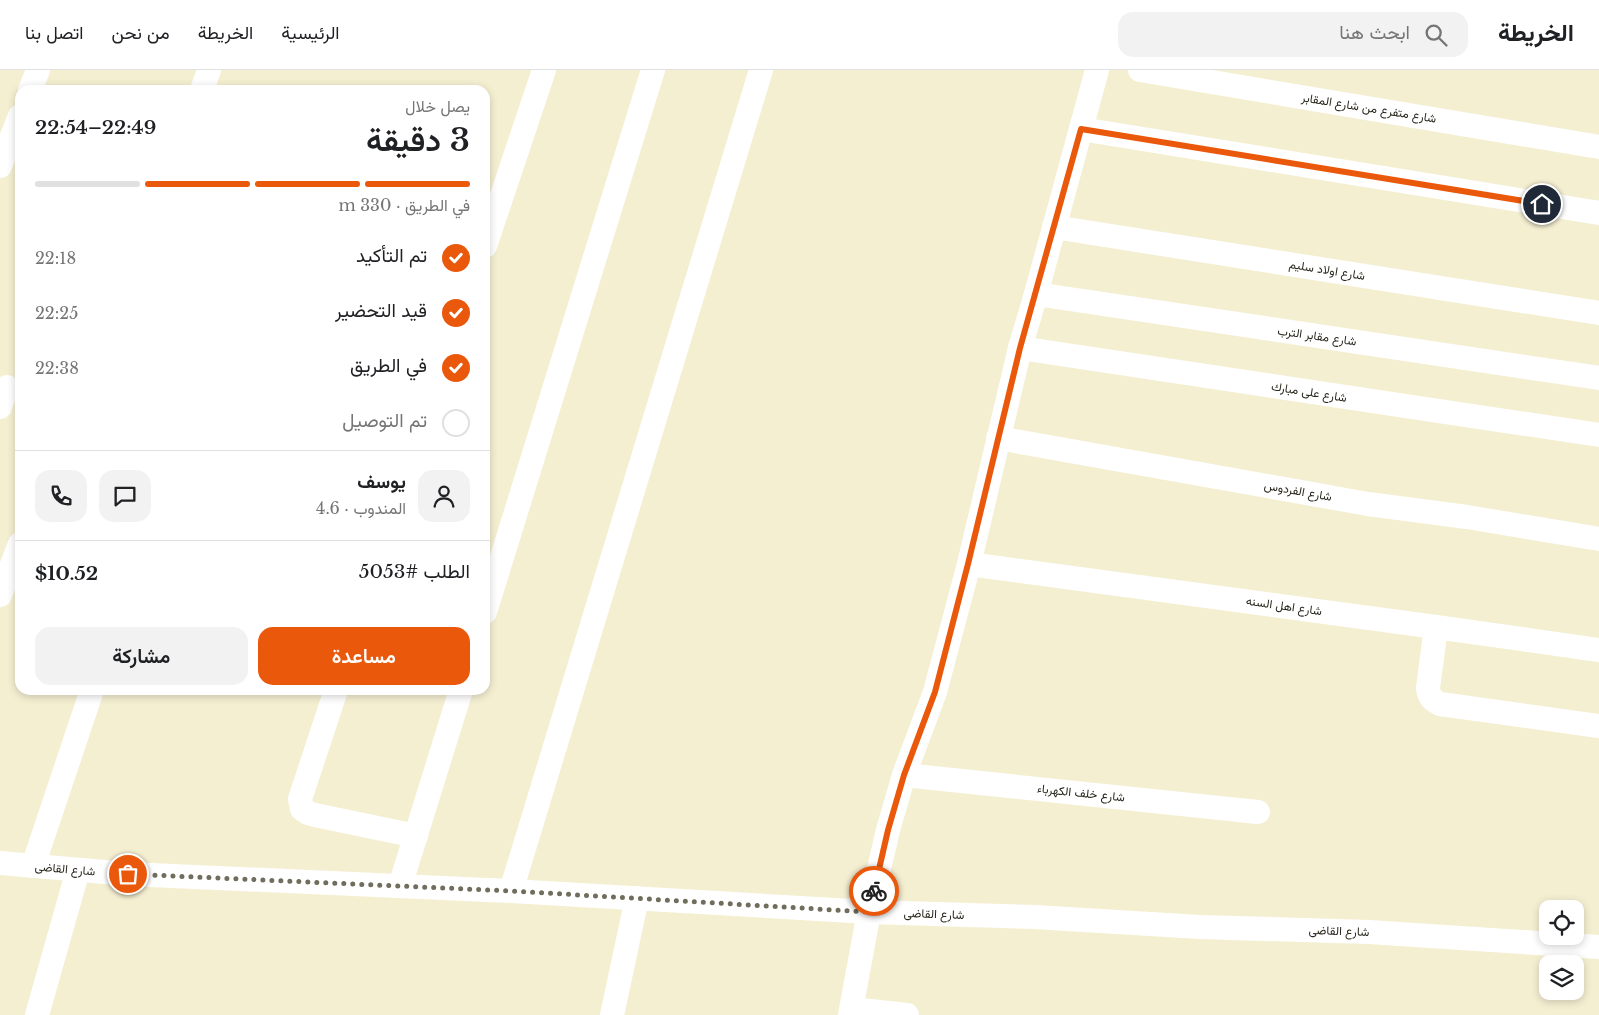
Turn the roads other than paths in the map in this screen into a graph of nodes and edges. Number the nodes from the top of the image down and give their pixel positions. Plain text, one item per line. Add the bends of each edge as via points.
1 (38, 70) edge
2 (209, 70) edge
3 (544, 70) edge
4 (653, 70) edge
5 (761, 70) edge
6 (1097, 70) edge
7 (1140, 70) edge
8 (32, 85) edge
9 (204, 85) edge
10 (15, 128) edge
11 (1081, 129) junction
12 (1599, 147) edge
13 (0, 166) edge
14 (1599, 213) edge
15 (1054, 227) junction
16 (490, 231) edge
17 (1036, 294) junction
18 (1599, 313) edge
19 (1020, 348) junction
20 (1599, 378) edge
21 (1599, 435) edge
22 (998, 438) junction
23 (1599, 539) edge
24 (15, 557) edge
25 (968, 564) junction
26 (0, 596) edge
27 (490, 596) edge
28 (1436, 627) junction
29 (1599, 650) edge
30 (90, 695) edge
31 (334, 695) edge
32 (459, 695) edge
33 (1599, 726) edge
34 (904, 775) junction
35 (1258, 812) dead end
36 (416, 836) junction
37 (0, 863) edge
38 (33, 866) junction
39 (78, 870) junction
40 (400, 886) junction
41 (511, 891) junction
42 (637, 898) junction
43 (869, 912) junction
44 (1599, 947) edge
45 (851, 1012) edge
46 (37, 1015) edge
47 (612, 1015) edge
48 (907, 1015) edge

1 - 8 street
2 - 9 street
3 - 16 street
4 - 27 street
5 - 41 street
6 - 11 street
7 - 12 street, شارع متفرع من شارع المقابر
10 - 13 street
11 - 14 street
11 - 15 street
15 - 17 street
15 - 18 street, شارع اولاد سليم
17 - 19 street
17 - 20 street, شارع مقابر الترب
19 - 21 street, شارع على مبارك
19 - 22 street
22 - 23 street, شارع الفردوس via 1368,504
22 - 25 street
24 - 26 street
25 - 28 street, شارع اهل السنه
25 - 34 street via 935,692
28 - 29 street, شارع اهل السنه
28 - 33 street via 1428,688 1434,701
30 - 38 street
31 - 36 street via 300,799 302,809 315,815
32 - 36 street
34 - 35 street, شارع خلف الكهرباء
34 - 43 street
36 - 40 street
37 - 38 street, شارع القاضى
38 - 39 street, شارع القاضى
39 - 40 street, شارع القاضى
39 - 46 street
40 - 41 street, شارع القاضى
41 - 42 street, شارع القاضى
42 - 43 street, شارع القاضى
42 - 47 street
43 - 44 street, شارع القاضى via 1369,932
43 - 45 street
45 - 48 street

